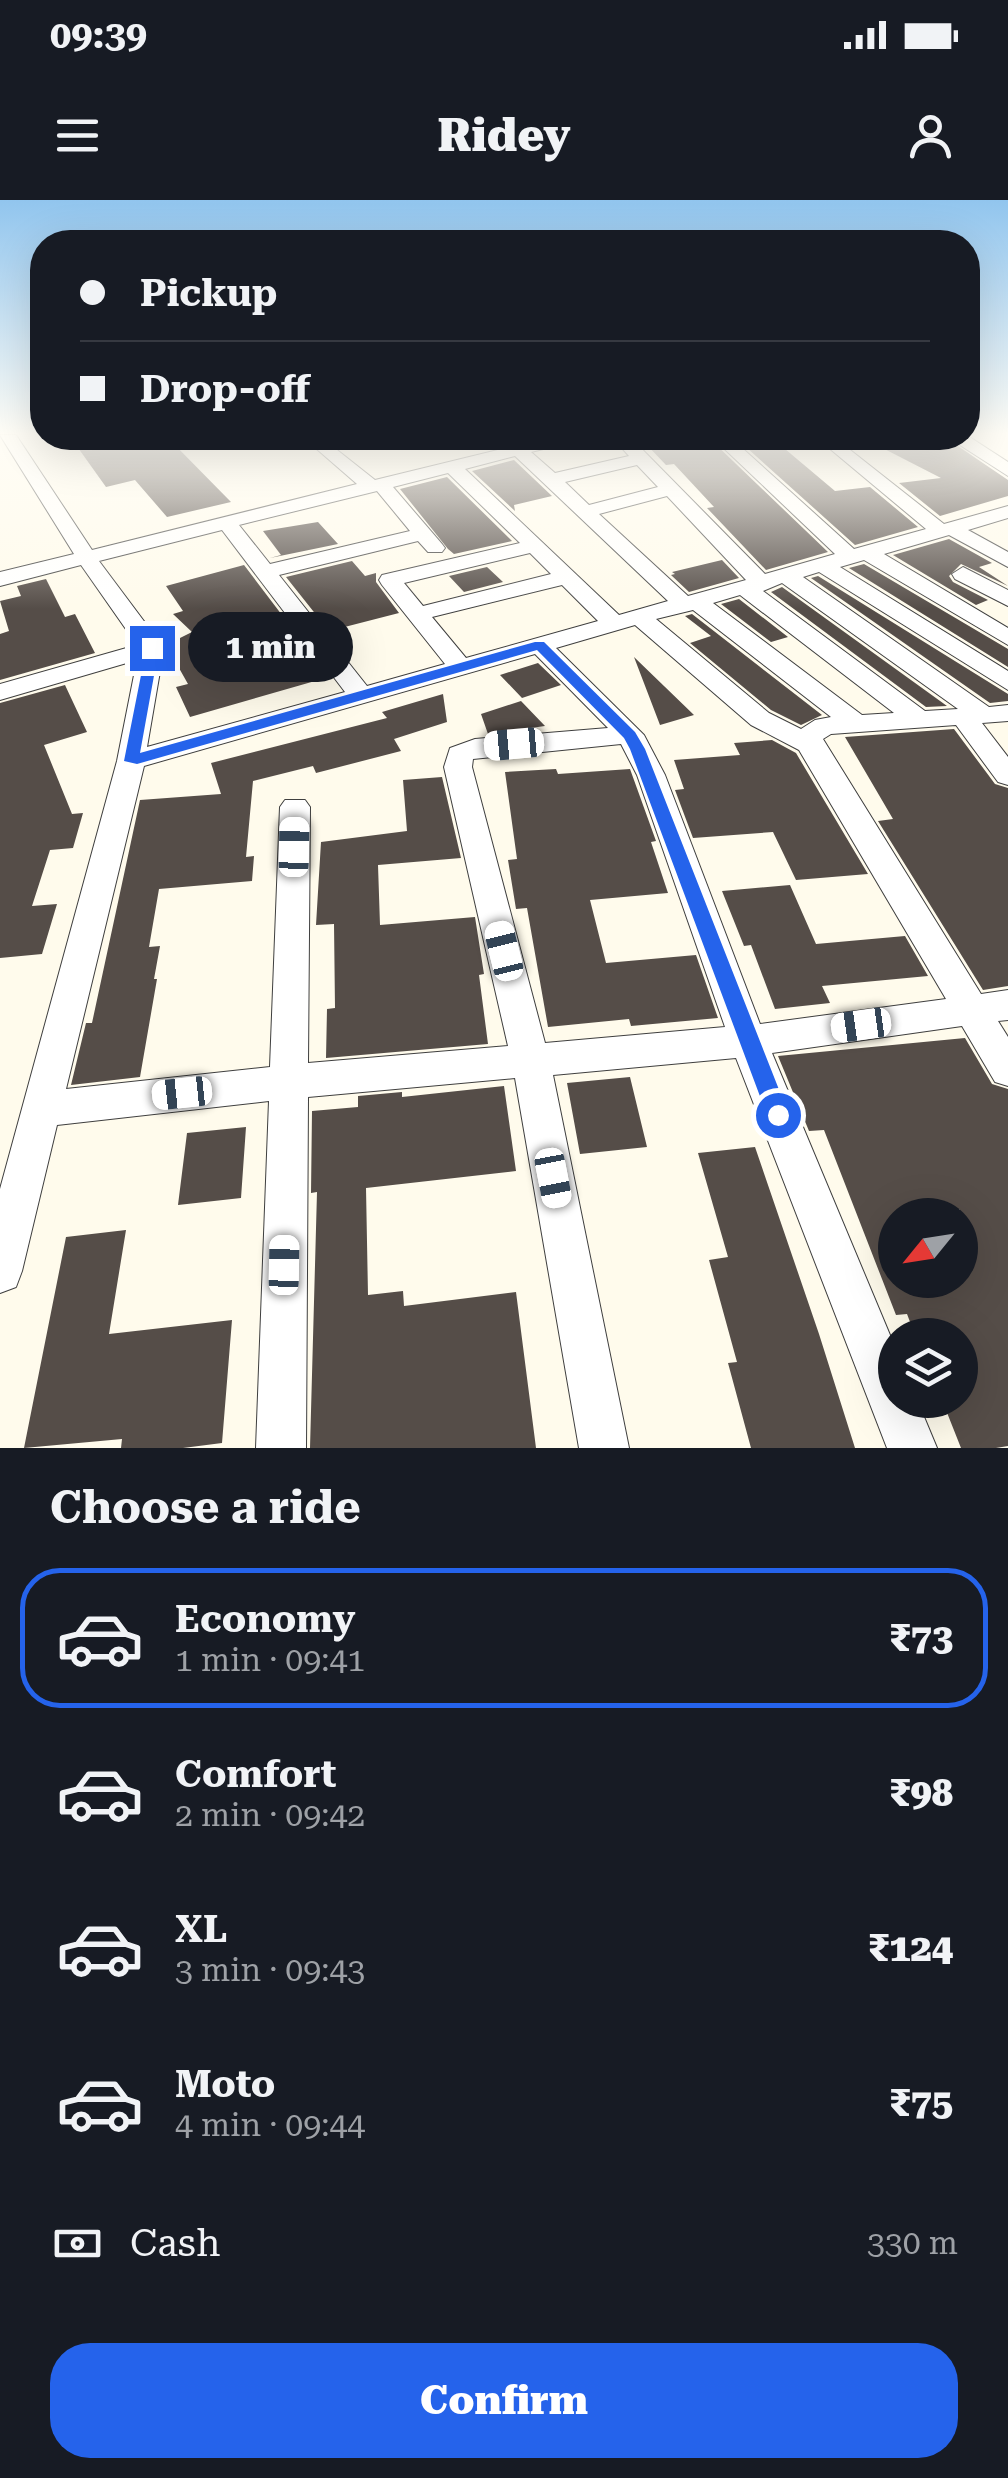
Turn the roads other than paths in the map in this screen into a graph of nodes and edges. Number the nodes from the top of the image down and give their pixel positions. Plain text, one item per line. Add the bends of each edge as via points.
1 (46, 493) edge
2 (343, 493) edge
3 (384, 493) edge
4 (480, 493) edge
5 (565, 493) edge
6 (655, 493) edge
7 (675, 493) edge
8 (786, 493) edge
9 (898, 493) edge
10 (584, 512) junction
11 (1008, 512) edge
12 (226, 522) junction
13 (946, 529) junction
14 (423, 534) junction
15 (534, 546) junction
16 (86, 557) junction
17 (860, 557) junction
18 (1008, 561) edge
19 (450, 566) junction
20 (824, 566) junction
21 (265, 572) junction
22 (963, 574) dead end
23 (566, 577) junction
24 (788, 577) junction
25 (0, 579) edge
26 (754, 586) junction
27 (691, 603) junction
28 (1008, 603) edge
29 (418, 614) junction
30 (976, 618) junction
31 (628, 621) junction
32 (1008, 638) edge
33 (540, 645) junction
34 (152, 648) junction
35 (461, 668) junction
36 (1008, 682) edge
37 (0, 692) edge
38 (362, 696) junction
39 (985, 715) edge
40 (919, 720) junction
41 (856, 724) junction
42 (630, 735) junction
43 (809, 744) junction
44 (131, 761) junction
45 (1008, 776) edge
46 (295, 808) dead end
47 (990, 1007) edge
48 (748, 1041) junction
49 (531, 1062) junction
50 (1008, 1070) edge
51 (288, 1082) junction
52 (42, 1109) junction
53 (0, 1271) edge
54 (281, 1448) edge
55 (604, 1448) edge
56 (912, 1448) edge

1 - 16 street
2 - 12 street
3 - 14 street
4 - 15 street
5 - 10 street
6 - 10 street
7 - 26 street
8 - 17 street
9 - 13 street
10 - 27 street
11 - 13 street
12 - 16 street
12 - 21 street
13 - 17 street
13 - 18 street
14 - 19 street
14 - 21 street
15 - 19 street
15 - 23 street
16 - 25 street
16 - 34 street
17 - 20 street
17 - 30 street
19 - 29 street via 390,580
20 - 24 street
20 - 36 street
21 - 38 street
22 - 28 street
23 - 29 street
23 - 31 street
24 - 26 street
24 - 39 street
26 - 27 street
26 - 40 street
27 - 31 street
27 - 41 street
28 - 30 street
29 - 35 street
30 - 32 street
31 - 33 street
31 - 43 street via 760,718
33 - 35 street
33 - 42 street
34 - 37 street
34 - 44 street
35 - 38 street
38 - 44 street
39 - 40 street
39 - 45 street
40 - 41 street
41 - 43 street via 814,730
42 - 48 street
42 - 49 street via 460,754
43 - 47 street
44 - 52 street
46 - 51 street
47 - 48 street
47 - 50 street
48 - 49 street
48 - 56 street
49 - 51 street
49 - 55 street
51 - 52 street
51 - 54 street
52 - 53 street

